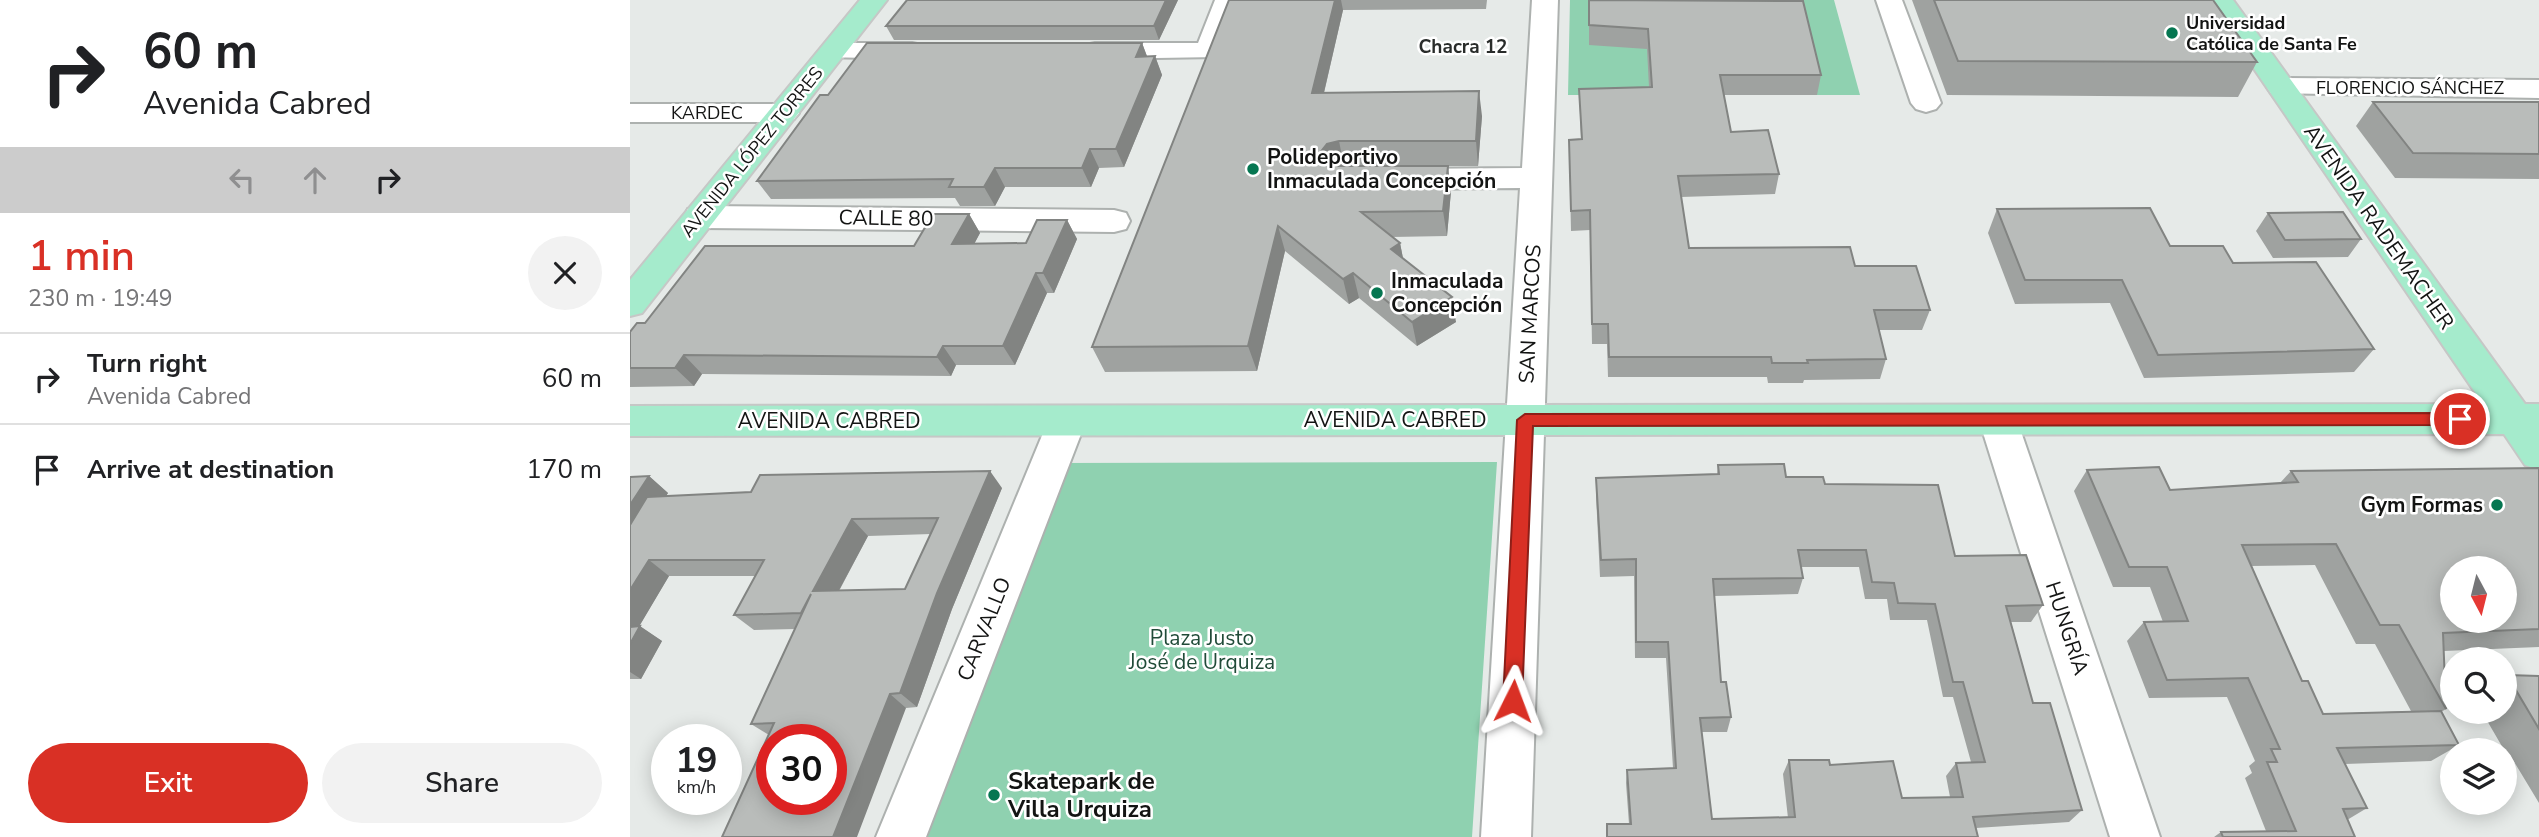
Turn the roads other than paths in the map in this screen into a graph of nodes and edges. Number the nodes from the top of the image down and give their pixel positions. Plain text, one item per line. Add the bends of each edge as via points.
1 (874, 0) edge
2 (1228, 0) edge
3 (1545, 0) edge
4 (1889, 0) edge
5 (2220, 0) edge
6 (834, 51) junction
7 (945, 51) edge
8 (1069, 51) edge
9 (2281, 87) junction
10 (2539, 89) edge
11 (1926, 103) dead end
12 (630, 113) edge
13 (784, 113) junction
14 (1536, 178) junction
15 (1372, 179) edge
16 (700, 216) junction
17 (1114, 221) dead end
18 (630, 304) edge
19 (1998, 419) junction
20 (2526, 419) edge
21 (1525, 420) junction
22 (630, 421) edge
23 (1067, 421) junction
24 (2539, 454) edge
25 (901, 837) edge
26 (1506, 837) edge
27 (2135, 837) edge

1 - 6 main road, AVENIDA LÓPEZ TORRES
2 - 8 street via 1208,51
3 - 14 street, SAN MARCOS
4 - 11 street
5 - 9 main road, AVENIDA RADEMACHER
6 - 7 street
6 - 13 main road, AVENIDA LÓPEZ TORRES
9 - 10 street, FLORENCIO SÁNCHEZ
9 - 20 main road, AVENIDA RADEMACHER
12 - 13 street, KARDEC
13 - 16 main road, AVENIDA LÓPEZ TORRES
14 - 15 street
14 - 21 street, SAN MARCOS
16 - 17 street, CALLE 80
16 - 18 main road, AVENIDA LÓPEZ TORRES
19 - 20 main road, AVENIDA CABRED
19 - 21 main road, AVENIDA CABRED
19 - 27 street, HUNGRÍA
20 - 24 main road, AVENIDA RADEMACHER
21 - 23 main road, AVENIDA CABRED
21 - 26 street, SAN MARCOS
22 - 23 main road, AVENIDA CABRED
23 - 25 street, CARVALLO

